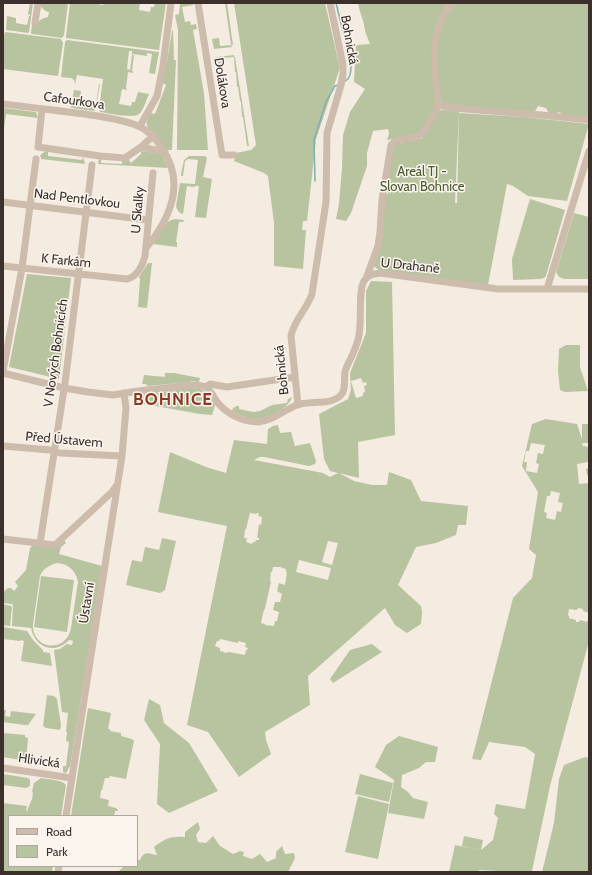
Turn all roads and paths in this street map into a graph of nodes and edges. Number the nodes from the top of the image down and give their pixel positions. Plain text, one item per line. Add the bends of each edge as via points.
1 (38, 3) edge
2 (171, 3) edge
3 (198, 3) edge
4 (330, 3) edge
5 (452, 3) edge
6 (35, 23) dead end
7 (3, 104) edge
8 (438, 105) junction
9 (42, 109) junction
10 (589, 120) edge
11 (140, 126) junction
12 (153, 136) junction
13 (141, 147) junction
14 (589, 150) edge
15 (165, 152) junction
16 (234, 156) dead end
17 (36, 159) dead end
18 (92, 165) dead end
19 (153, 173) dead end
20 (3, 202) edge
21 (30, 205) junction
22 (86, 213) junction
23 (148, 220) junction
24 (146, 248) junction
25 (3, 266) edge
26 (22, 268) junction
27 (79, 274) junction
28 (367, 276) junction
29 (127, 279) joint
30 (547, 289) junction
31 (589, 289) edge
32 (3, 372) edge
33 (295, 377) junction
34 (206, 387) junction
35 (64, 388) junction
36 (124, 393) junction
37 (298, 405) junction
38 (3, 446) edge
39 (54, 452) junction
40 (122, 456) junction
41 (118, 483) junction
42 (3, 539) edge
43 (40, 544) junction
44 (3, 768) edge
45 (72, 778) junction
46 (66, 815) edge

1 - 6 street
2 - 11 street via 163,66 156,96
3 - 16 street, Dolákova via 222,155
4 - 33 street, Bohnická via 343,65 342,82 327,133 326,202 312,294 290,336
5 - 8 street via 437,28 435,37
7 - 9 street, Cafourkova
8 - 10 street
8 - 28 street via 421,134 415,138 397,140 391,145 378,246
9 - 11 street, Cafourkova via 109,118
9 - 13 street via 38,147 125,158
11 - 12 street, U Skalky
12 - 13 street
12 - 15 street, U Skalky
13 - 15 street
14 - 30 street
15 - 24 street, U Skalky via 172,167 173,199 169,214 157,236
17 - 21 street
18 - 22 street, V Nových Bohnicích
19 - 23 street, U Skalky
20 - 21 street, Nad Pentlovkou
21 - 22 street, Nad Pentlovkou
21 - 26 street
22 - 23 street, Nad Pentlovkou
22 - 27 street, V Nových Bohnicích
23 - 24 street, U Skalky
24 - 29 street, U Skalky via 144,261 134,276
25 - 26 street, K Farkám
26 - 27 street, K Farkám
26 - 32 street
27 - 29 street, K Farkám
27 - 35 street, V Nových Bohnicích
28 - 30 street, U Drahaně via 380,273 498,289
28 - 37 street, U Drahaně via 361,288 359,336 346,370 342,395 331,401
30 - 31 street, U Drahaně
32 - 35 street
33 - 34 street via 227,387 210,384
33 - 37 street, Bohnická
34 - 36 street via 192,385
34 - 37 street, Bohnická via 226,411 248,421 269,420
35 - 36 street via 112,395
35 - 39 street, V Nových Bohnicích
36 - 40 street, Ústavní via 126,408
38 - 39 street, Před Ústavem
39 - 40 street, Před Ústavem
39 - 43 street, V Nových Bohnicích
40 - 41 street, Ústavní
41 - 43 street via 112,492 55,545
41 - 45 street, Ústavní
42 - 43 street
44 - 45 street, Hlivická
45 - 46 street, Ústavní

